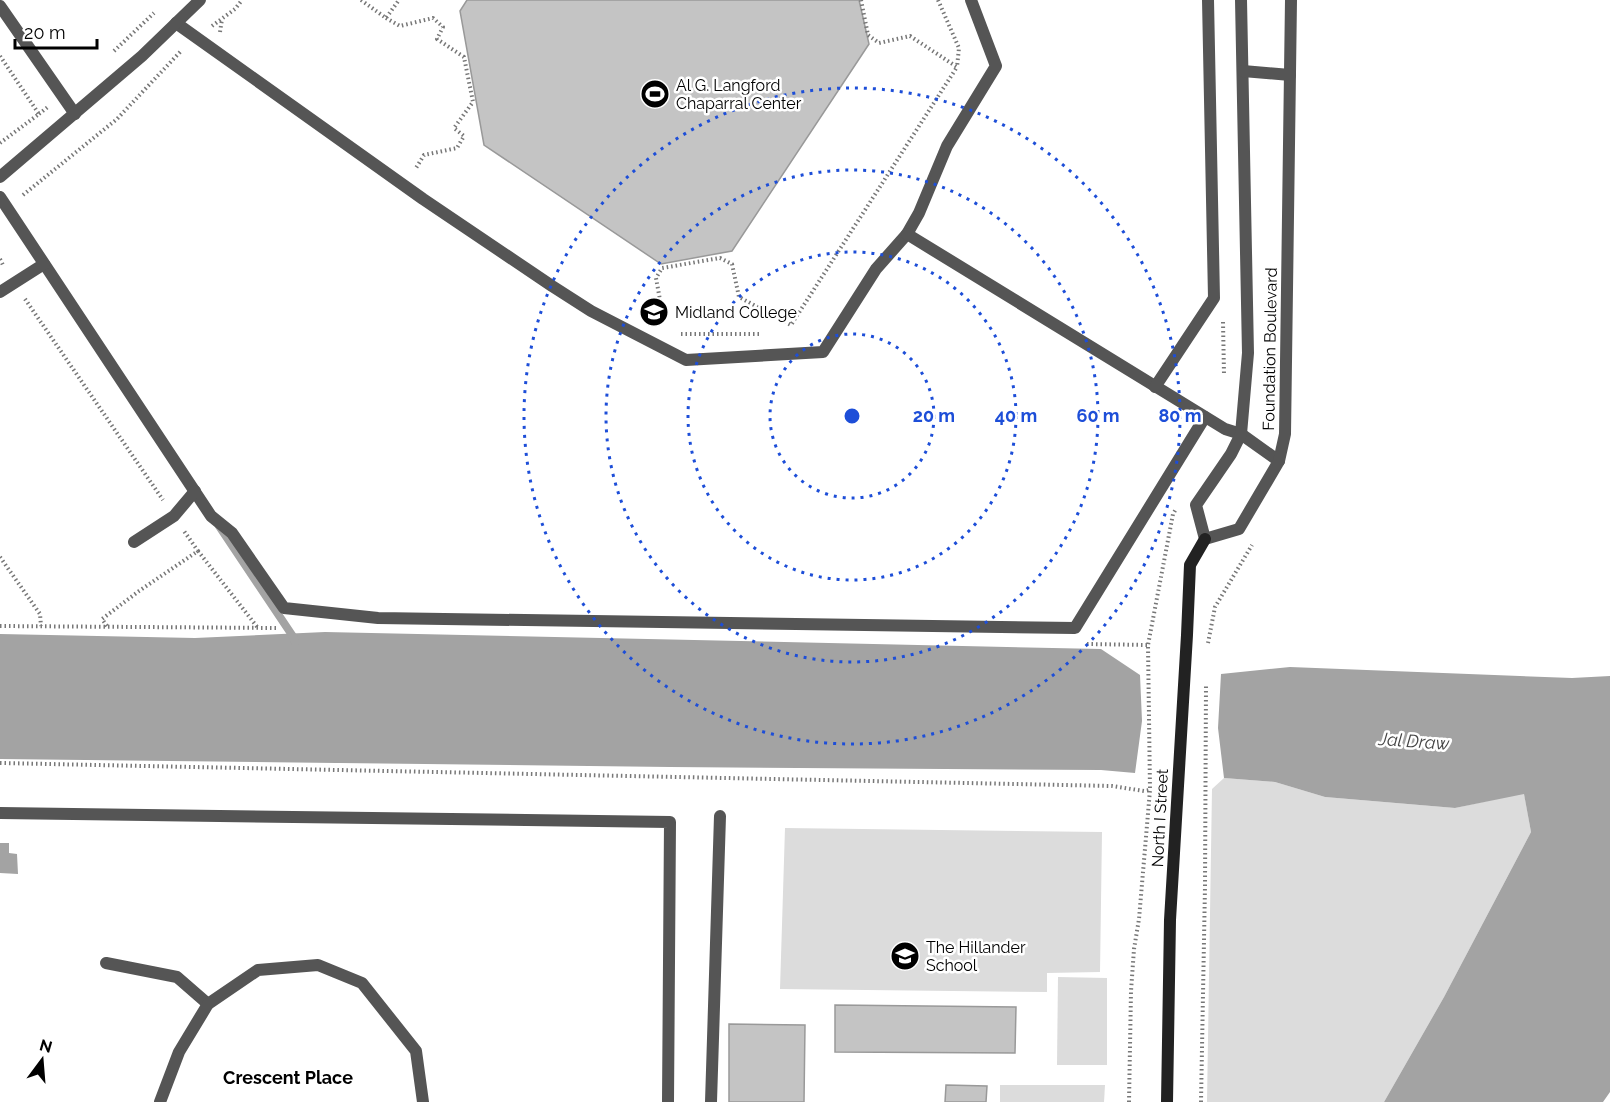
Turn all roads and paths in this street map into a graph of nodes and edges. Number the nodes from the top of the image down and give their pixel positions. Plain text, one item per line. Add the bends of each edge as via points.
1 (200, 0) edge
2 (242, 0) edge
3 (361, 0) edge
4 (399, 0) edge
5 (861, 0) edge
6 (938, 0) edge
7 (971, 0) edge
8 (1208, 0) edge
9 (1241, 0) edge
10 (1291, 0) edge
11 (0, 6) edge
12 (154, 13) dead end
13 (386, 18) junction
14 (222, 19) junction
15 (176, 23) junction
16 (220, 36) dead end
17 (196, 37) junction
18 (113, 52) dead end
19 (0, 56) edge
20 (957, 67) junction
21 (1243, 71) junction
22 (1290, 75) junction
23 (62, 95) junction
24 (39, 114) junction
25 (75, 114) junction
26 (0, 143) edge
27 (409, 165) dead end
28 (0, 177) edge
29 (0, 197) edge
30 (8, 209) junction
31 (907, 234) junction
32 (0, 260) edge
33 (44, 264) junction
34 (14, 283) junction
35 (0, 292) edge
36 (791, 325) junction
37 (651, 327) dead end
38 (677, 334) dead end
39 (765, 334) dead end
40 (784, 334) dead end
41 (1155, 387) junction
42 (1205, 417) junction
43 (1241, 434) junction
44 (1280, 461) junction
45 (195, 491) junction
46 (174, 516) junction
47 (1257, 537) dead end
48 (1204, 539) junction
49 (134, 542) dead end
50 (198, 551) junction
51 (0, 557) edge
52 (41, 626) dead end
53 (108, 627) dead end
54 (258, 628) dead end
55 (1207, 653) dead end
56 (1206, 676) dead end
57 (0, 763) edge
58 (1150, 790) dead end
59 (0, 813) edge
60 (720, 816) dead end
61 (106, 963) dead end
62 (208, 1004) junction
63 (160, 1102) edge
64 (423, 1102) edge
65 (668, 1102) edge
66 (711, 1102) edge
67 (1167, 1102) edge
68 (1201, 1102) edge

1 - 15 street
2 - 14 path
3 - 13 path
4 - 13 path
5 - 20 path via 868,35 879,43 910,36
6 - 20 path via 959,48
7 - 31 street via 996,66 947,146
8 - 41 street via 1214,297
9 - 21 street, Foundation Boulevard
10 - 22 street, Foundation Boulevard
11 - 23 street
12 - 18 path
13 - 27 path via 400,26 433,18 438,22 443,27 437,39 464,57 473,102 454,128 464,136 456,148 424,155 417,169
14 - 16 path
14 - 17 path
15 - 17 street
15 - 25 street
17 - 30 path via 117,119
17 - 31 street via 552,286 591,311 686,360 823,352 876,269
19 - 24 path
20 - 36 path
21 - 22 street
21 - 43 street, Foundation Boulevard via 1248,353
22 - 44 street, Foundation Boulevard via 1285,434
23 - 24 path
23 - 25 street
24 - 26 path
25 - 28 street
29 - 30 street
30 - 33 street
31 - 41 street
32 - 34 path
33 - 34 street
33 - 45 street
34 - 35 street
34 - 46 path
36 - 37 path via 739,297 732,264 720,258 662,268 656,279 662,311
36 - 40 path
38 - 39 path
41 - 42 street
42 - 43 street
42 - 45 street via 1075,628 378,618 284,608 232,533 212,516
43 - 44 street
43 - 48 street, Foundation Boulevard via 1196,505
44 - 48 street, Foundation Boulevard via 1239,529
45 - 46 street
46 - 49 street
46 - 50 path
47 - 55 path via 1215,607
48 - 67 street, North I Street via 1190,565 1170,920
50 - 53 path via 102,619
50 - 54 path
51 - 52 path via 40,614
56 - 68 path
57 - 58 path via 1100,785
59 - 65 street via 670,822
60 - 66 street
61 - 62 street via 177,977
62 - 63 street via 179,1052
62 - 64 street via 258,970 318,965 362,983 416,1051

